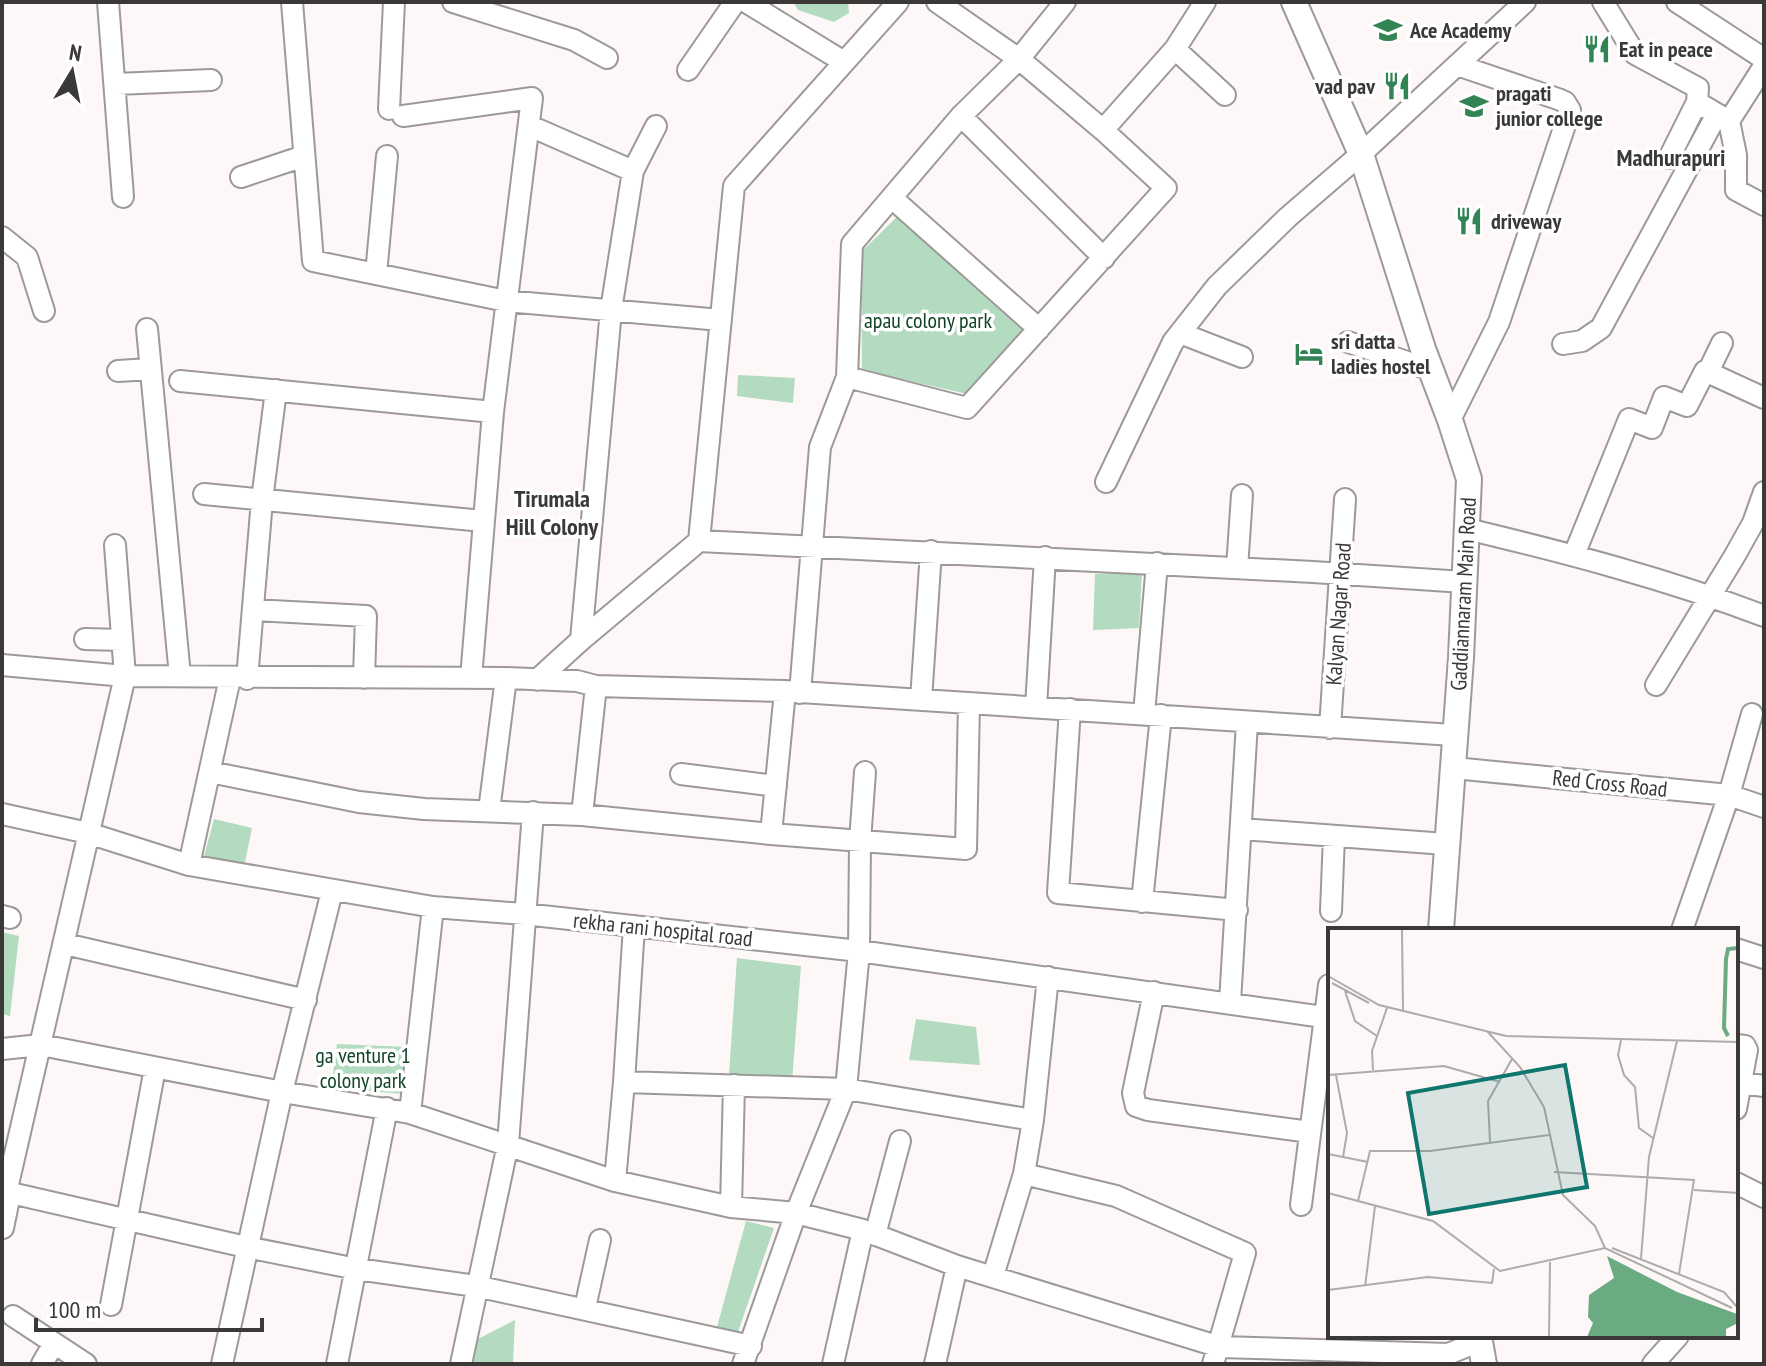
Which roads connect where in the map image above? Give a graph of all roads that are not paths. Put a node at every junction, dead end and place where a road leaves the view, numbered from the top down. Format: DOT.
graph roads {
  1 [pos="108,2"];
  2 [pos="292,2"];
  3 [pos="394,2"];
  4 [pos="453,2"];
  5 [pos="735,2"];
  6 [pos="746,2"];
  7 [pos="898,2"];
  8 [pos="937,2"];
  9 [pos="1065,2"];
  10 [pos="1205,2"];
  11 [pos="1294,2"];
  12 [pos="1525,2"];
  13 [pos="1603,2"];
  14 [pos="1677,2"];
  15 [pos="1175,49"];
  16 [pos="607,58"];
  17 [pos="1019,59"];
  18 [pos="1764,59"];
  19 [pos="844,62"];
  20 [pos="1457,65"];
  21 [pos="1764,66"];
  22 [pos="688,70"];
  23 [pos="211,80"];
  24 [pos="116,84"];
  25 [pos="1225,95"];
  26 [pos="1697,102"];
  27 [pos="961,116"];
  28 [pos="1723,118"];
  29 [pos="530,126"];
  30 [pos="656,126"];
  31 [pos="1103,130"];
  32 [pos="1361,154"];
  33 [pos="304,156"];
  34 [pos="387,156"];
  35 [pos="1669,158"];
  36 [pos="633,171"];
  37 [pos="241,177"];
  38 [pos="123,197"];
  39 [pos="892,198"];
  40 [pos="1764,205"];
  41 [pos="2,237"];
  42 [pos="1104,258"];
  43 [pos="376,274"];
  44 [pos="506,301"];
  45 [pos="611,310"];
  46 [pos="44,311"];
  47 [pos="721,320"];
  48 [pos="147,329"];
  49 [pos="1039,329"];
  50 [pos="1180,333"];
  51 [pos="1348,342"];
  52 [pos="1722,343"];
  53 [pos="1563,344"];
  54 [pos="1242,357"];
  55 [pos="150,369"];
  56 [pos="1431,370"];
  57 [pos="118,371"];
  58 [pos="1708,372"];
  59 [pos="847,377"];
  60 [pos="180,381"];
  61 [pos="276,390"];
  62 [pos="1764,398"];
  63 [pos="493,412"];
  64 [pos="1450,420"];
  65 [pos="1106,482"];
  66 [pos="1764,492"];
  67 [pos="204,494"];
  68 [pos="1242,495"];
  69 [pos="1345,499"];
  70 [pos="262,500"];
  71 [pos="483,521"];
  72 [pos="1467,529"];
  73 [pos="699,541"];
  74 [pos="115,545"];
  75 [pos="812,545"];
  76 [pos="931,551"];
  77 [pos="1574,555"];
  78 [pos="1045,557"];
  79 [pos="1157,563"];
  80 [pos="1237,568"];
  81 [pos="1341,574"];
  82 [pos="1464,582"];
  83 [pos="1709,595"];
  84 [pos="253,610"];
  85 [pos="1764,616"];
  86 [pos="85,639"];
  87 [pos="122,640"];
  88 [pos="581,640"];
  89 [pos="2,665"];
  90 [pos="125,676"];
  91 [pos="180,676"];
  92 [pos="238,678"];
  93 [pos="364,678"];
  94 [pos="471,678"];
  95 [pos="506,678"];
  96 [pos="537,680"];
  97 [pos="1656,685"];
  98 [pos="596,686"];
  99 [pos="792,692"];
  100 [pos="921,700"];
  101 [pos="969,703"];
  102 [pos="1036,707"];
  103 [pos="1070,709"];
  104 [pos="1752,714"];
  105 [pos="1152,715"];
  106 [pos="1247,723"];
  107 [pos="1330,728"];
  108 [pos="1453,735"];
  109 [pos="1454,768"];
  110 [pos="210,772"];
  111 [pos="865,772"];
  112 [pos="681,774"];
  113 [pos="776,786"];
  114 [pos="1729,795"];
  115 [pos="1764,807"];
  116 [pos="489,811"];
  117 [pos="533,812"];
  118 [pos="2,814"];
  119 [pos="582,815"];
  120 [pos="1241,829"];
  121 [pos="88,833"];
  122 [pos="771,834"];
  123 [pos="1334,836"];
  124 [pos="860,841"];
  125 [pos="1446,844"];
  126 [pos="189,865"];
  127 [pos="332,891"];
  128 [pos="1142,902"];
  129 [pos="433,907"];
  130 [pos="1237,910"];
  131 [pos="1331,911"];
  132 [pos="524,914"];
  133 [pos="634,926"];
  134 [pos="1441,928"];
  135 [pos="1683,928"];
  136 [pos="65,944"];
  137 [pos="1738,950"];
  138 [pos="859,951"];
  139 [pos="1764,958"];
  140 [pos="1048,977"];
  141 [pos="1154,992"];
  142 [pos="306,1000"];
  143 [pos="1230,1002"];
  144 [pos="1328,1018"];
  145 [pos="41,1045"];
  146 [pos="1738,1046"];
  147 [pos="2,1049"];
  148 [pos="155,1068"];
  149 [pos="624,1082"];
  150 [pos="1741,1083"];
  151 [pos="734,1085"];
  152 [pos="1764,1086"];
  153 [pos="846,1089"];
  154 [pos="282,1092"];
  155 [pos="1738,1099"];
  156 [pos="387,1108"];
  157 [pos="410,1113"];
  158 [pos="1033,1120"];
  159 [pos="1310,1132"];
  160 [pos="900,1141"];
  161 [pos="508,1144"];
  162 [pos="1024,1174"];
  163 [pos="615,1181"];
  164 [pos="1738,1184"];
  165 [pos="6,1193"];
  166 [pos="1764,1197"];
  167 [pos="1301,1205"];
  168 [pos="731,1207"];
  169 [pos="796,1213"];
  170 [pos="127,1219"];
  171 [pos="3,1228"];
  172 [pos="869,1232"];
  173 [pos="600,1240"];
  174 [pos="246,1247"];
  175 [pos="957,1266"];
  176 [pos="357,1269"];
  177 [pos="993,1276"];
  178 [pos="476,1286"];
  179 [pos="111,1305"];
  180 [pos="585,1308"];
  181 [pos="13,1316"];
  182 [pos="1676,1338"];
  183 [pos="54,1343"];
  184 [pos="1481,1347"];
  185 [pos="747,1355"];
  186 [pos="1216,1356"];
  187 [pos="42,1364"];
  188 [pos="86,1364"];
  189 [pos="222,1364"];
  190 [pos="337,1364"];
  191 [pos="461,1364"];
  192 [pos="833,1364"];
  193 [pos="935,1364"];
  194 [pos="1653,1364"];
  1 -- 24 [label="street"];
  2 -- 33 [label="street"];
  3 -- 29 [label="street"];
  4 -- 16 [label="street"];
  5 -- 22 [label="street"];
  6 -- 19 [label="street"];
  7 -- 19 [label="street"];
  8 -- 17 [label="street"];
  9 -- 17 [label="street"];
  10 -- 15 [label="street"];
  11 -- 32 [label="main road, Gaddiannaram Main Road"];
  12 -- 20 [label="street"];
  13 -- 26 [label="street"];
  14 -- 18 [label="street"];
  15 -- 25 [label="street"];
  15 -- 31 [label="street"];
  17 -- 27 [label="street"];
  17 -- 31 [label="street"];
  19 -- 47 [label="street"];
  20 -- 32 [label="street"];
  20 -- 64 [label="street"];
  21 -- 28 [label="street"];
  23 -- 24 [label="street"];
  24 -- 38 [label="street"];
  26 -- 28 [label="street"];
  26 -- 35 [label="street"];
  27 -- 39 [label="street"];
  27 -- 42 [label="street"];
  28 -- 40 [label="street"];
  28 -- 53 [label="street"];
  29 -- 36 [label="street"];
  29 -- 44 [label="street"];
  30 -- 36 [label="street"];
  31 -- 42 [label="street"];
  32 -- 50 [label="street"];
  32 -- 56 [label="main road, Gaddiannaram Main Road"];
  33 -- 37 [label="street"];
  33 -- 43 [label="street"];
  34 -- 43 [label="street"];
  36 -- 45 [label="street"];
  39 -- 49 [label="street"];
  39 -- 59 [label="street"];
  41 -- 46 [label="street"];
  42 -- 49 [label="street"];
  43 -- 44 [label="street"];
  44 -- 45 [label="street"];
  44 -- 63 [label="street"];
  45 -- 47 [label="street"];
  45 -- 88 [label="street"];
  47 -- 73 [label="street"];
  48 -- 55 [label="street"];
  49 -- 59 [label="street"];
  50 -- 54 [label="street"];
  50 -- 65 [label="street"];
  51 -- 56 [label="street"];
  52 -- 58 [label="street"];
  55 -- 57 [label="street"];
  55 -- 91 [label="street"];
  56 -- 64 [label="main road, Gaddiannaram Main Road"];
  58 -- 62 [label="street"];
  58 -- 77 [label="street"];
  59 -- 75 [label="street"];
  60 -- 61 [label="street"];
  61 -- 63 [label="street"];
  61 -- 70 [label="street"];
  63 -- 71 [label="street"];
  64 -- 72 [label="main road, Gaddiannaram Main Road"];
  66 -- 83 [label="street"];
  67 -- 70 [label="street"];
  68 -- 80 [label="street"];
  69 -- 81 [label="street, Kalyan Nagar Road"];
  70 -- 71 [label="street"];
  70 -- 84 [label="street"];
  71 -- 94 [label="street"];
  72 -- 77 [label="street"];
  72 -- 82 [label="main road, Gaddiannaram Main Road"];
  73 -- 75 [label="street"];
  73 -- 88 [label="street"];
  74 -- 87 [label="street"];
  75 -- 76 [label="street"];
  75 -- 99 [label="street"];
  76 -- 78 [label="street"];
  76 -- 100 [label="street"];
  77 -- 83 [label="street"];
  78 -- 79 [label="street"];
  78 -- 102 [label="street"];
  79 -- 80 [label="street"];
  79 -- 105 [label="street"];
  80 -- 81 [label="street"];
  81 -- 82 [label="street"];
  81 -- 107 [label="street, Kalyan Nagar Road"];
  82 -- 108 [label="main road, Gaddiannaram Main Road"];
  83 -- 85 [label="street"];
  83 -- 97 [label="street"];
  84 -- 92 [label="street"];
  84 -- 93 [label="street"];
  86 -- 87 [label="street"];
  87 -- 90 [label="street"];
  88 -- 96 [label="street"];
  89 -- 90 [label="street"];
  90 -- 91 [label="street"];
  90 -- 121 [label="street"];
  91 -- 92 [label="street"];
  92 -- 93 [label="street"];
  92 -- 110 [label="street"];
  93 -- 94 [label="street"];
  94 -- 95 [label="street"];
  95 -- 96 [label="street"];
  95 -- 116 [label="street"];
  96 -- 98 [label="street"];
  98 -- 99 [label="street"];
  98 -- 119 [label="street"];
  99 -- 100 [label="street"];
  99 -- 113 [label="street"];
  100 -- 101 [label="street"];
  101 -- 102 [label="street"];
  101 -- 124 [label="street"];
  102 -- 103 [label="street"];
  103 -- 105 [label="street"];
  103 -- 128 [label="street"];
  104 -- 114 [label="street"];
  105 -- 106 [label="street"];
  105 -- 128 [label="street"];
  106 -- 107 [label="street"];
  106 -- 120 [label="street"];
  107 -- 108 [label="street"];
  108 -- 109 [label="main road, Gaddiannaram Main Road"];
  109 -- 114 [label="street, Red Cross Road"];
  109 -- 125 [label="main road, Gaddiannaram Main Road"];
  110 -- 116 [label="street"];
  110 -- 126 [label="street"];
  111 -- 124 [label="street"];
  112 -- 113 [label="street"];
  113 -- 122 [label="street"];
  114 -- 115 [label="street, Red Cross Road"];
  114 -- 135 [label="street"];
  116 -- 117 [label="street"];
  117 -- 119 [label="street"];
  117 -- 132 [label="street"];
  118 -- 121 [label="street, rekha rani hospital road"];
  119 -- 122 [label="street"];
  120 -- 123 [label="street"];
  120 -- 130 [label="street"];
  121 -- 126 [label="street, rekha rani hospital road"];
  121 -- 136 [label="street"];
  122 -- 124 [label="street"];
  123 -- 125 [label="street"];
  123 -- 131 [label="street"];
  124 -- 138 [label="street"];
  125 -- 134 [label="main road, Gaddiannaram Main Road"];
  126 -- 127 [label="street, rekha rani hospital road"];
  127 -- 129 [label="street, rekha rani hospital road"];
  127 -- 142 [label="street"];
  128 -- 130 [label="street"];
  129 -- 132 [label="street, rekha rani hospital road"];
  129 -- 157 [label="street"];
  130 -- 143 [label="street"];
  132 -- 133 [label="street, rekha rani hospital road"];
  132 -- 161 [label="street"];
  133 -- 138 [label="street, rekha rani hospital road"];
  133 -- 149 [label="street"];
  136 -- 142 [label="street"];
  136 -- 145 [label="street"];
  137 -- 139 [label="street"];
  138 -- 140 [label="street, rekha rani hospital road"];
  138 -- 153 [label="street"];
  140 -- 141 [label="street, rekha rani hospital road"];
  140 -- 158 [label="street"];
  141 -- 143 [label="street, rekha rani hospital road"];
  141 -- 159 [label="street"];
  142 -- 154 [label="street"];
  143 -- 144 [label="street, rekha rani hospital road"];
  144 -- 159 [label="street"];
  145 -- 147 [label="street"];
  145 -- 148 [label="street"];
  145 -- 165 [label="street"];
  146 -- 150 [label="street"];
  148 -- 154 [label="street"];
  148 -- 170 [label="street"];
  149 -- 151 [label="street"];
  149 -- 163 [label="street"];
  150 -- 152 [label="street"];
  150 -- 155 [label="street"];
  151 -- 153 [label="street"];
  151 -- 168 [label="street"];
  153 -- 158 [label="street"];
  153 -- 169 [label="street"];
  154 -- 156 [label="street"];
  154 -- 174 [label="street"];
  156 -- 157 [label="street"];
  156 -- 176 [label="street"];
  157 -- 161 [label="street"];
  158 -- 162 [label="street"];
  159 -- 167 [label="street"];
  160 -- 172 [label="street"];
  161 -- 163 [label="street"];
  161 -- 178 [label="street"];
  162 -- 177 [label="street"];
  162 -- 186 [label="street"];
  163 -- 168 [label="street"];
  164 -- 166 [label="street"];
  165 -- 170 [label="street"];
  165 -- 171 [label="street"];
  168 -- 169 [label="street"];
  169 -- 172 [label="street"];
  169 -- 185 [label="street"];
  170 -- 174 [label="street"];
  170 -- 179 [label="street"];
  172 -- 175 [label="street"];
  172 -- 192 [label="street"];
  173 -- 180 [label="street"];
  174 -- 176 [label="street"];
  174 -- 189 [label="street"];
  175 -- 177 [label="street"];
  175 -- 193 [label="street"];
  176 -- 178 [label="street"];
  176 -- 190 [label="street"];
  177 -- 186 [label="street"];
  178 -- 180 [label="street"];
  178 -- 191 [label="street"];
  180 -- 185 [label="street"];
  181 -- 183 [label="street"];
  182 -- 194 [label="street"];
  183 -- 187 [label="street"];
  183 -- 188 [label="street"];
  184 -- 186 [label="street"];
}
